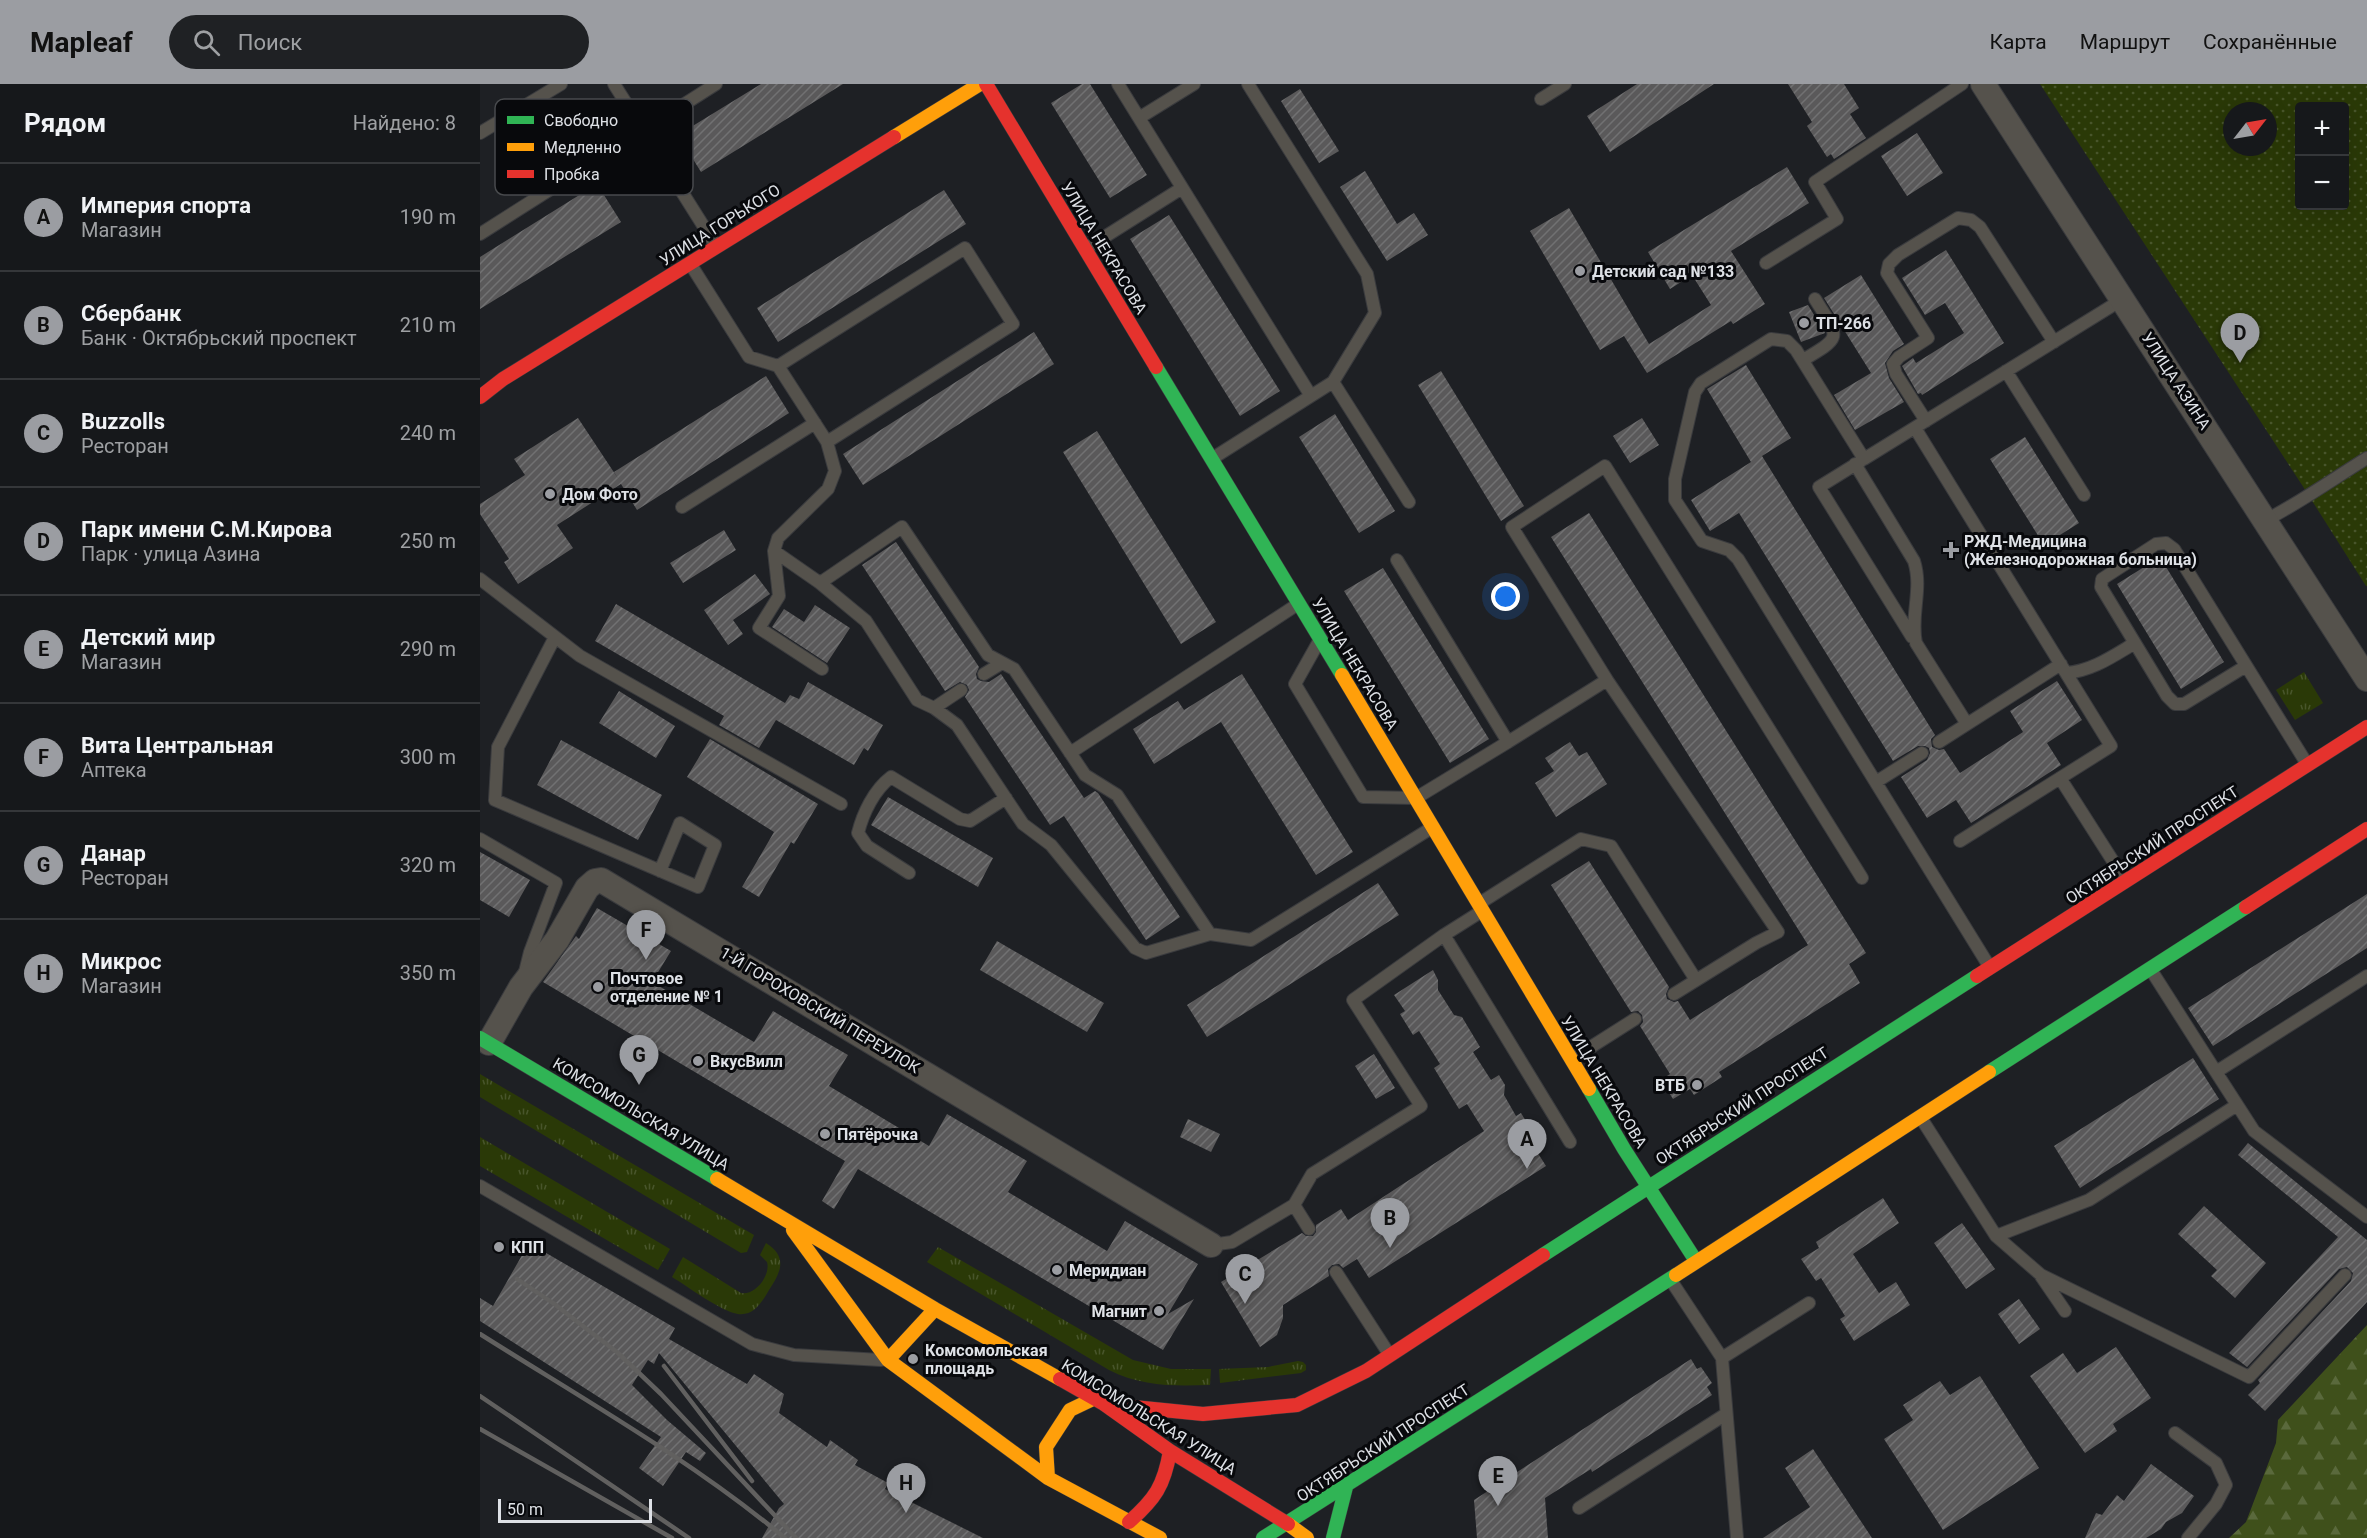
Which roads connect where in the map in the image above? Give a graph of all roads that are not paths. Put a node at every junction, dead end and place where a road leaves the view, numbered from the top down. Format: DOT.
graph roads {
  1 [pos="561,84"];
  2 [pos="614,84"];
  3 [pos="716,84"];
  4 [pos="980,84"];
  5 [pos="986,84"];
  6 [pos="1118,84"];
  7 [pos="1194,84"];
  8 [pos="1248,84"];
  9 [pos="1565,84"];
  10 [pos="1962,84"];
  11 [pos="1983,84"];
  12 [pos="536,99"];
  13 [pos="623,99"];
  14 [pos="692,99"];
  15 [pos="1542,99"];
  16 [pos="1139,118"];
  17 [pos="495,124"];
  18 [pos="480,133"];
  19 [pos="1182,188"];
  20 [pos="541,195"];
  21 [pos="683,195"];
  22 [pos="480,234"];
  23 [pos="716,247"];
  24 [pos="1086,249"];
  25 [pos="690,263"];
  26 [pos="1766,263"];
  27 [pos="1815,299"];
  28 [pos="2123,299"];
  29 [pos="2054,342"];
  30 [pos="1803,360"];
  31 [pos="778,366"];
  32 [pos="2006,371"];
  33 [pos="1333,382"];
  34 [pos="1311,396"];
  35 [pos="480,397"];
  36 [pos="1926,421"];
  37 [pos="815,423"];
  38 [pos="1915,428"];
  39 [pos="827,442"];
  40 [pos="1212,458"];
  41 [pos="2367,458"];
  42 [pos="1860,462"];
  43 [pos="2084,495"];
  44 [pos="1409,502"];
  45 [pos="682,507"];
  46 [pos="2266,520"];
  47 [pos="774,551"];
  48 [pos="1397,560"];
  49 [pos="480,579"];
  50 [pos="820,583"];
  51 [pos="1299,603"];
  52 [pos="555,637"];
  53 [pos="1320,639"];
  54 [pos="1916,643"];
  55 [pos="2135,643"];
  56 [pos="1002,663"];
  57 [pos="2246,666"];
  58 [pos="822,669"];
  59 [pos="2063,669"];
  60 [pos="984,675"];
  61 [pos="2367,679"];
  62 [pos="1607,680"];
  63 [pos="961,690"];
  64 [pos="934,708"];
  65 [pos="1967,724"];
  66 [pos="2367,727"];
  67 [pos="1508,742"];
  68 [pos="1940,742"];
  69 [pos="1070,753"];
  70 [pos="1922,753"];
  71 [pos="2308,765"];
  72 [pos="2060,778"];
  73 [pos="1876,782"];
  74 [pos="1006,798"];
  75 [pos="1416,798"];
  76 [pos="841,804"];
  77 [pos="1433,827"];
  78 [pos="2362,837"];
  79 [pos="480,839"];
  80 [pos="1960,841"];
  81 [pos="660,871"];
  82 [pos="909,873"];
  83 [pos="1862,878"];
  84 [pos="2126,881"];
  85 [pos="1481,907"];
  86 [pos="1209,934"];
  87 [pos="1444,935"];
  88 [pos="1990,968"];
  89 [pos="2150,969"];
  90 [pos="2367,976"];
  91 [pos="1696,981"];
  92 [pos="521,987"];
  93 [pos="1674,994"];
  94 [pos="1635,1019"];
  95 [pos="485,1041"];
  96 [pos="1571,1059"];
  97 [pos="2216,1072"];
  98 [pos="2237,1105"];
  99 [pos="1920,1117"];
  100 [pos="1570,1142"];
  101 [pos="480,1186"];
  102 [pos="1647,1187"];
  103 [pos="1294,1205"];
  104 [pos="2367,1217"];
  105 [pos="785,1219"];
  106 [pos="1309,1229"];
  107 [pos="1996,1236"];
  108 [pos="1211,1245"];
  109 [pos="1696,1261"];
  110 [pos="1336,1272"];
  111 [pos="2041,1275"];
  112 [pos="2344,1275"];
  113 [pos="1670,1278"];
  114 [pos="1809,1303"];
  115 [pos="935,1309"];
  116 [pos="2065,1311"];
  117 [pos="1390,1355"];
  118 [pos="1722,1358"];
  119 [pos="888,1360"];
  120 [pos="1098,1402"];
  121 [pos="1726,1414"];
  122 [pos="2175,1433"];
  123 [pos="1170,1451"];
  124 [pos="1048,1478"];
  125 [pos="1346,1487"];
  126 [pos="1580,1508"];
  127 [pos="1129,1522"];
  128 [pos="1288,1524"];
  129 [pos="1152,1536"];
  130 [pos="1263,1538"];
  131 [pos="1307,1538"];
  132 [pos="1333,1538"];
  133 [pos="1737,1538"];
  134 [pos="2188,1538"];
  1 -- 12 [label="lane"];
  2 -- 13 [label="lane"];
  3 -- 14 [label="lane"];
  4 -- 23 [label="main road, УЛИЦА ГОРЬКОГО"];
  5 -- 24 [label="main road, УЛИЦА НЕКРАСОВА"];
  6 -- 16 [label="lane"];
  7 -- 16 [label="lane"];
  8 -- 33 [label="lane"];
  9 -- 15 [label="lane"];
  10 -- 26 [label="lane"];
  11 -- 28 [label="street, УЛИЦА АЗИНА"];
  16 -- 19 [label="lane"];
  17 -- 18 [label="lane"];
  19 -- 24 [label="lane"];
  19 -- 34 [label="lane"];
  20 -- 22 [label="lane"];
  21 -- 23 [label="lane"];
  23 -- 25 [label="main road, УЛИЦА ГОРЬКОГО"];
  24 -- 40 [label="main road, УЛИЦА НЕКРАСОВА"];
  25 -- 31 [label="lane"];
  25 -- 35 [label="main road, УЛИЦА ГОРЬКОГО"];
  27 -- 30 [label="lane"];
  28 -- 29 [label="lane"];
  28 -- 46 [label="street, УЛИЦА АЗИНА"];
  29 -- 32 [label="lane"];
  29 -- 36 [label="lane"];
  30 -- 42 [label="lane"];
  30 -- 73 [label="lane"];
  31 -- 37 [label="lane"];
  31 -- 39 [label="lane"];
  32 -- 36 [label="lane"];
  32 -- 43 [label="lane"];
  33 -- 34 [label="lane"];
  33 -- 44 [label="lane"];
  34 -- 40 [label="lane"];
  36 -- 38 [label="lane"];
  37 -- 39 [label="lane"];
  37 -- 45 [label="lane"];
  38 -- 42 [label="lane"];
  38 -- 59 [label="lane"];
  39 -- 47 [label="lane"];
  40 -- 51 [label="main road, УЛИЦА НЕКРАСОВА"];
  41 -- 46 [label="lane"];
  42 -- 54 [label="lane"];
  42 -- 54 [label="lane"];
  46 -- 61 [label="street, УЛИЦА АЗИНА"];
  47 -- 50 [label="lane"];
  47 -- 58 [label="lane"];
  48 -- 67 [label="lane"];
  49 -- 52 [label="lane"];
  50 -- 56 [label="lane"];
  50 -- 64 [label="lane"];
  51 -- 53 [label="main road, УЛИЦА НЕКРАСОВА"];
  51 -- 69 [label="lane"];
  52 -- 76 [label="lane"];
  52 -- 81 [label="lane"];
  53 -- 75 [label="main road, УЛИЦА НЕКРАСОВА"];
  53 -- 75 [label="lane"];
  54 -- 65 [label="lane"];
  55 -- 57 [label="lane"];
  55 -- 57 [label="lane"];
  55 -- 59 [label="lane"];
  56 -- 60 [label="lane"];
  56 -- 69 [label="lane"];
  57 -- 71 [label="lane"];
  59 -- 65 [label="lane"];
  59 -- 72 [label="lane"];
  62 -- 67 [label="lane"];
  62 -- 83 [label="lane"];
  62 -- 91 [label="lane"];
  63 -- 64 [label="lane"];
  64 -- 74 [label="lane"];
  65 -- 68 [label="lane"];
  66 -- 71 [label="main road, ОКТЯБРЬСКИЙ ПРОСПЕКТ"];
  67 -- 75 [label="lane"];
  69 -- 86 [label="lane"];
  70 -- 73 [label="lane"];
  71 -- 84 [label="main road, ОКТЯБРЬСКИЙ ПРОСПЕКТ"];
  72 -- 80 [label="lane"];
  72 -- 84 [label="lane"];
  73 -- 88 [label="lane"];
  74 -- 82 [label="lane"];
  74 -- 86 [label="lane"];
  75 -- 77 [label="main road, УЛИЦА НЕКРАСОВА"];
  77 -- 85 [label="main road, УЛИЦА НЕКРАСОВА"];
  77 -- 86 [label="lane"];
  78 -- 89 [label="main road, ОКТЯБРЬСКИЙ ПРОСПЕКТ"];
  79 -- 92 [label="lane"];
  81 -- 81 [label="lane"];
  84 -- 88 [label="main road, ОКТЯБРЬСКИЙ ПРОСПЕКТ"];
  85 -- 87 [label="lane"];
  85 -- 91 [label="lane"];
  85 -- 96 [label="main road, УЛИЦА НЕКРАСОВА"];
  87 -- 100 [label="lane"];
  87 -- 103 [label="lane"];
  88 -- 102 [label="main road, ОКТЯБРЬСКИЙ ПРОСПЕКТ"];
  89 -- 97 [label="lane"];
  89 -- 99 [label="main road, ОКТЯБРЬСКИЙ ПРОСПЕКТ"];
  90 -- 97 [label="lane"];
  91 -- 93 [label="lane"];
  92 -- 95 [label="street, 1-Й ГОРОХОВСКИЙ ПЕРЕУЛОК"];
  92 -- 108 [label="street, 1-Й ГОРОХОВСКИЙ ПЕРЕУЛОК"];
  94 -- 96 [label="lane"];
  95 -- 105 [label="main road, КОМСОМОЛЬСКАЯ УЛИЦА"];
  96 -- 102 [label="main road, УЛИЦА НЕКРАСОВА"];
  97 -- 98 [label="lane"];
  98 -- 104 [label="lane"];
  98 -- 107 [label="lane"];
  99 -- 107 [label="lane"];
  99 -- 109 [label="main road, ОКТЯБРЬСКИЙ ПРОСПЕКТ"];
  101 -- 119 [label="lane"];
  102 -- 109 [label="main road, УЛИЦА НЕКРАСОВА"];
  102 -- 117 [label="main road, ОКТЯБРЬСКИЙ ПРОСПЕКТ"];
  103 -- 106 [label="lane"];
  103 -- 108 [label="lane"];
  105 -- 115 [label="main road, КОМСОМОЛЬСКАЯ УЛИЦА"];
  105 -- 119 [label="main road, КОМСОМОЛЬСКАЯ УЛИЦА"];
  107 -- 111 [label="lane"];
  109 -- 113 [label="main road, ОКТЯБРЬСКИЙ ПРОСПЕКТ"];
  110 -- 117 [label="lane"];
  111 -- 112 [label="lane"];
  111 -- 116 [label="lane"];
  113 -- 118 [label="lane"];
  113 -- 125 [label="main road, ОКТЯБРЬСКИЙ ПРОСПЕКТ"];
  114 -- 118 [label="lane"];
  115 -- 119 [label="main road"];
  115 -- 120 [label="main road, КОМСОМОЛЬСКАЯ УЛИЦА"];
  117 -- 120 [label="main road, ОКТЯБРЬСКИЙ ПРОСПЕКТ"];
  118 -- 121 [label="lane"];
  119 -- 124 [label="main road, КОМСОМОЛЬСКАЯ УЛИЦА"];
  120 -- 123 [label="main road, КОМСОМОЛЬСКАЯ УЛИЦА"];
  120 -- 124 [label="main road"];
  121 -- 126 [label="lane"];
  121 -- 133 [label="lane"];
  122 -- 134 [label="lane"];
  123 -- 127 [label="main road"];
  123 -- 128 [label="main road, КОМСОМОЛЬСКАЯ УЛИЦА"];
  124 -- 127 [label="main road, КОМСОМОЛЬСКАЯ УЛИЦА"];
  125 -- 128 [label="main road, ОКТЯБРЬСКИЙ ПРОСПЕКТ"];
  125 -- 132 [label="main road"];
  127 -- 129 [label="main road, КОМСОМОЛЬСКАЯ УЛИЦА"];
  128 -- 130 [label="main road, ОКТЯБРЬСКИЙ ПРОСПЕКТ"];
  128 -- 131 [label="main road, КОМСОМОЛЬСКАЯ УЛИЦА"];
}
